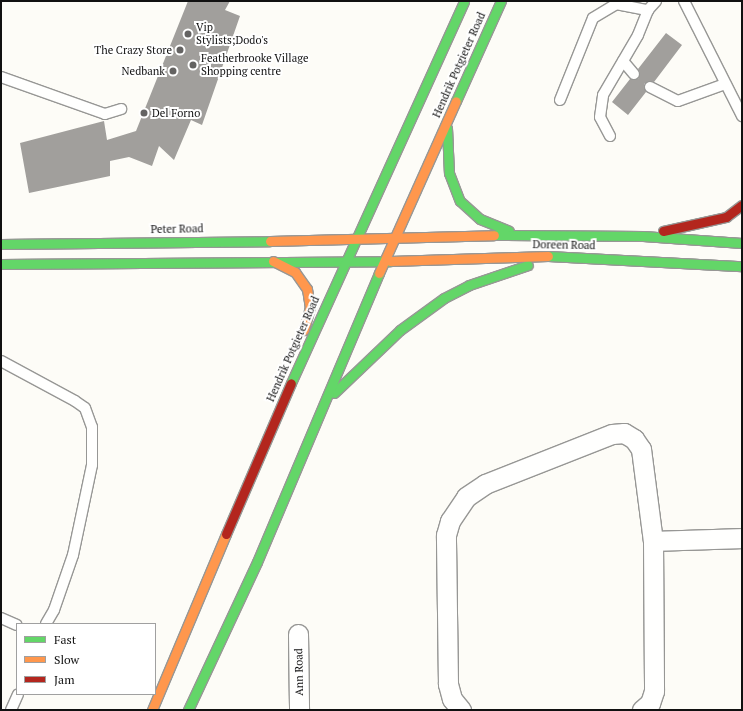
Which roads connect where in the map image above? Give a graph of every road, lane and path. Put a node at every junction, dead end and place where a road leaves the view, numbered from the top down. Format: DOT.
graph roads {
  1 [pos="464,1"];
  2 [pos="501,1"];
  3 [pos="656,1"];
  4 [pos="684,1"];
  5 [pos="648,10"];
  6 [pos="623,61"];
  7 [pos="634,74"];
  8 [pos="1,77"];
  9 [pos="725,84"];
  10 [pos="650,87"];
  11 [pos="560,100"];
  12 [pos="120,110"];
  13 [pos="742,116"];
  14 [pos="447,121"];
  15 [pos="610,136"];
  16 [pos="742,205"];
  17 [pos="517,234"];
  18 [pos="643,236"];
  19 [pos="354,239"];
  20 [pos="395,239"];
  21 [pos="742,243"];
  22 [pos="1,244"];
  23 [pos="562,256"];
  24 [pos="385,260"];
  25 [pos="271,261"];
  26 [pos="346,261"];
  27 [pos="1,264"];
  28 [pos="742,266"];
  29 [pos="1,361"];
  30 [pos="326,400"];
  31 [pos="275,418"];
  32 [pos="742,538"];
  33 [pos="652,541"];
  34 [pos="1,618"];
  35 [pos="47,623"];
  36 [pos="16,625"];
  37 [pos="298,634"];
  38 [pos="18,695"];
  39 [pos="11,710"];
  40 [pos="152,710"];
  41 [pos="188,710"];
  42 [pos="299,710"];
  43 [pos="461,710"];
  44 [pos="642,710"];
  1 -- 19 [label="main road, Hendrik Potgieter Road"];
  2 -- 14 [label="main road, Hendrik Potgieter Road"];
  3 -- 5 [label="lane"];
  4 -- 9 [label="lane"];
  5 -- 6 [label="lane"];
  5 -- 11 [label="lane"];
  6 -- 7 [label="lane"];
  6 -- 15 [label="lane"];
  8 -- 12 [label="lane"];
  9 -- 10 [label="lane"];
  9 -- 13 [label="lane"];
  14 -- 17 [label="main road"];
  14 -- 20 [label="main road, Hendrik Potgieter Road"];
  16 -- 18 [label="main road"];
  17 -- 18 [label="main road, Doreen Road"];
  17 -- 20 [label="main road, Doreen Road"];
  18 -- 21 [label="main road, Doreen Road"];
  19 -- 20 [label="main road, Doreen Road"];
  19 -- 22 [label="main road, Peter Road"];
  19 -- 26 [label="main road, Hendrik Potgieter Road"];
  20 -- 24 [label="main road, Hendrik Potgieter Road"];
  23 -- 24 [label="main road, Doreen Road"];
  23 -- 28 [label="main road, Doreen Road"];
  23 -- 30 [label="main road"];
  24 -- 26 [label="main road, Doreen Road"];
  24 -- 30 [label="main road, Hendrik Potgieter Road"];
  25 -- 26 [label="main road"];
  25 -- 27 [label="main road"];
  25 -- 31 [label="main road"];
  26 -- 31 [label="main road, Hendrik Potgieter Road"];
  29 -- 35 [label="lane"];
  30 -- 41 [label="main road, Hendrik Potgieter Road"];
  31 -- 40 [label="main road, Hendrik Potgieter Road"];
  32 -- 33 [label="street"];
  33 -- 43 [label="street"];
  33 -- 44 [label="street"];
  34 -- 36 [label="lane"];
  37 -- 42 [label="street, Ann Road"];
  38 -- 39 [label="lane"];
}
